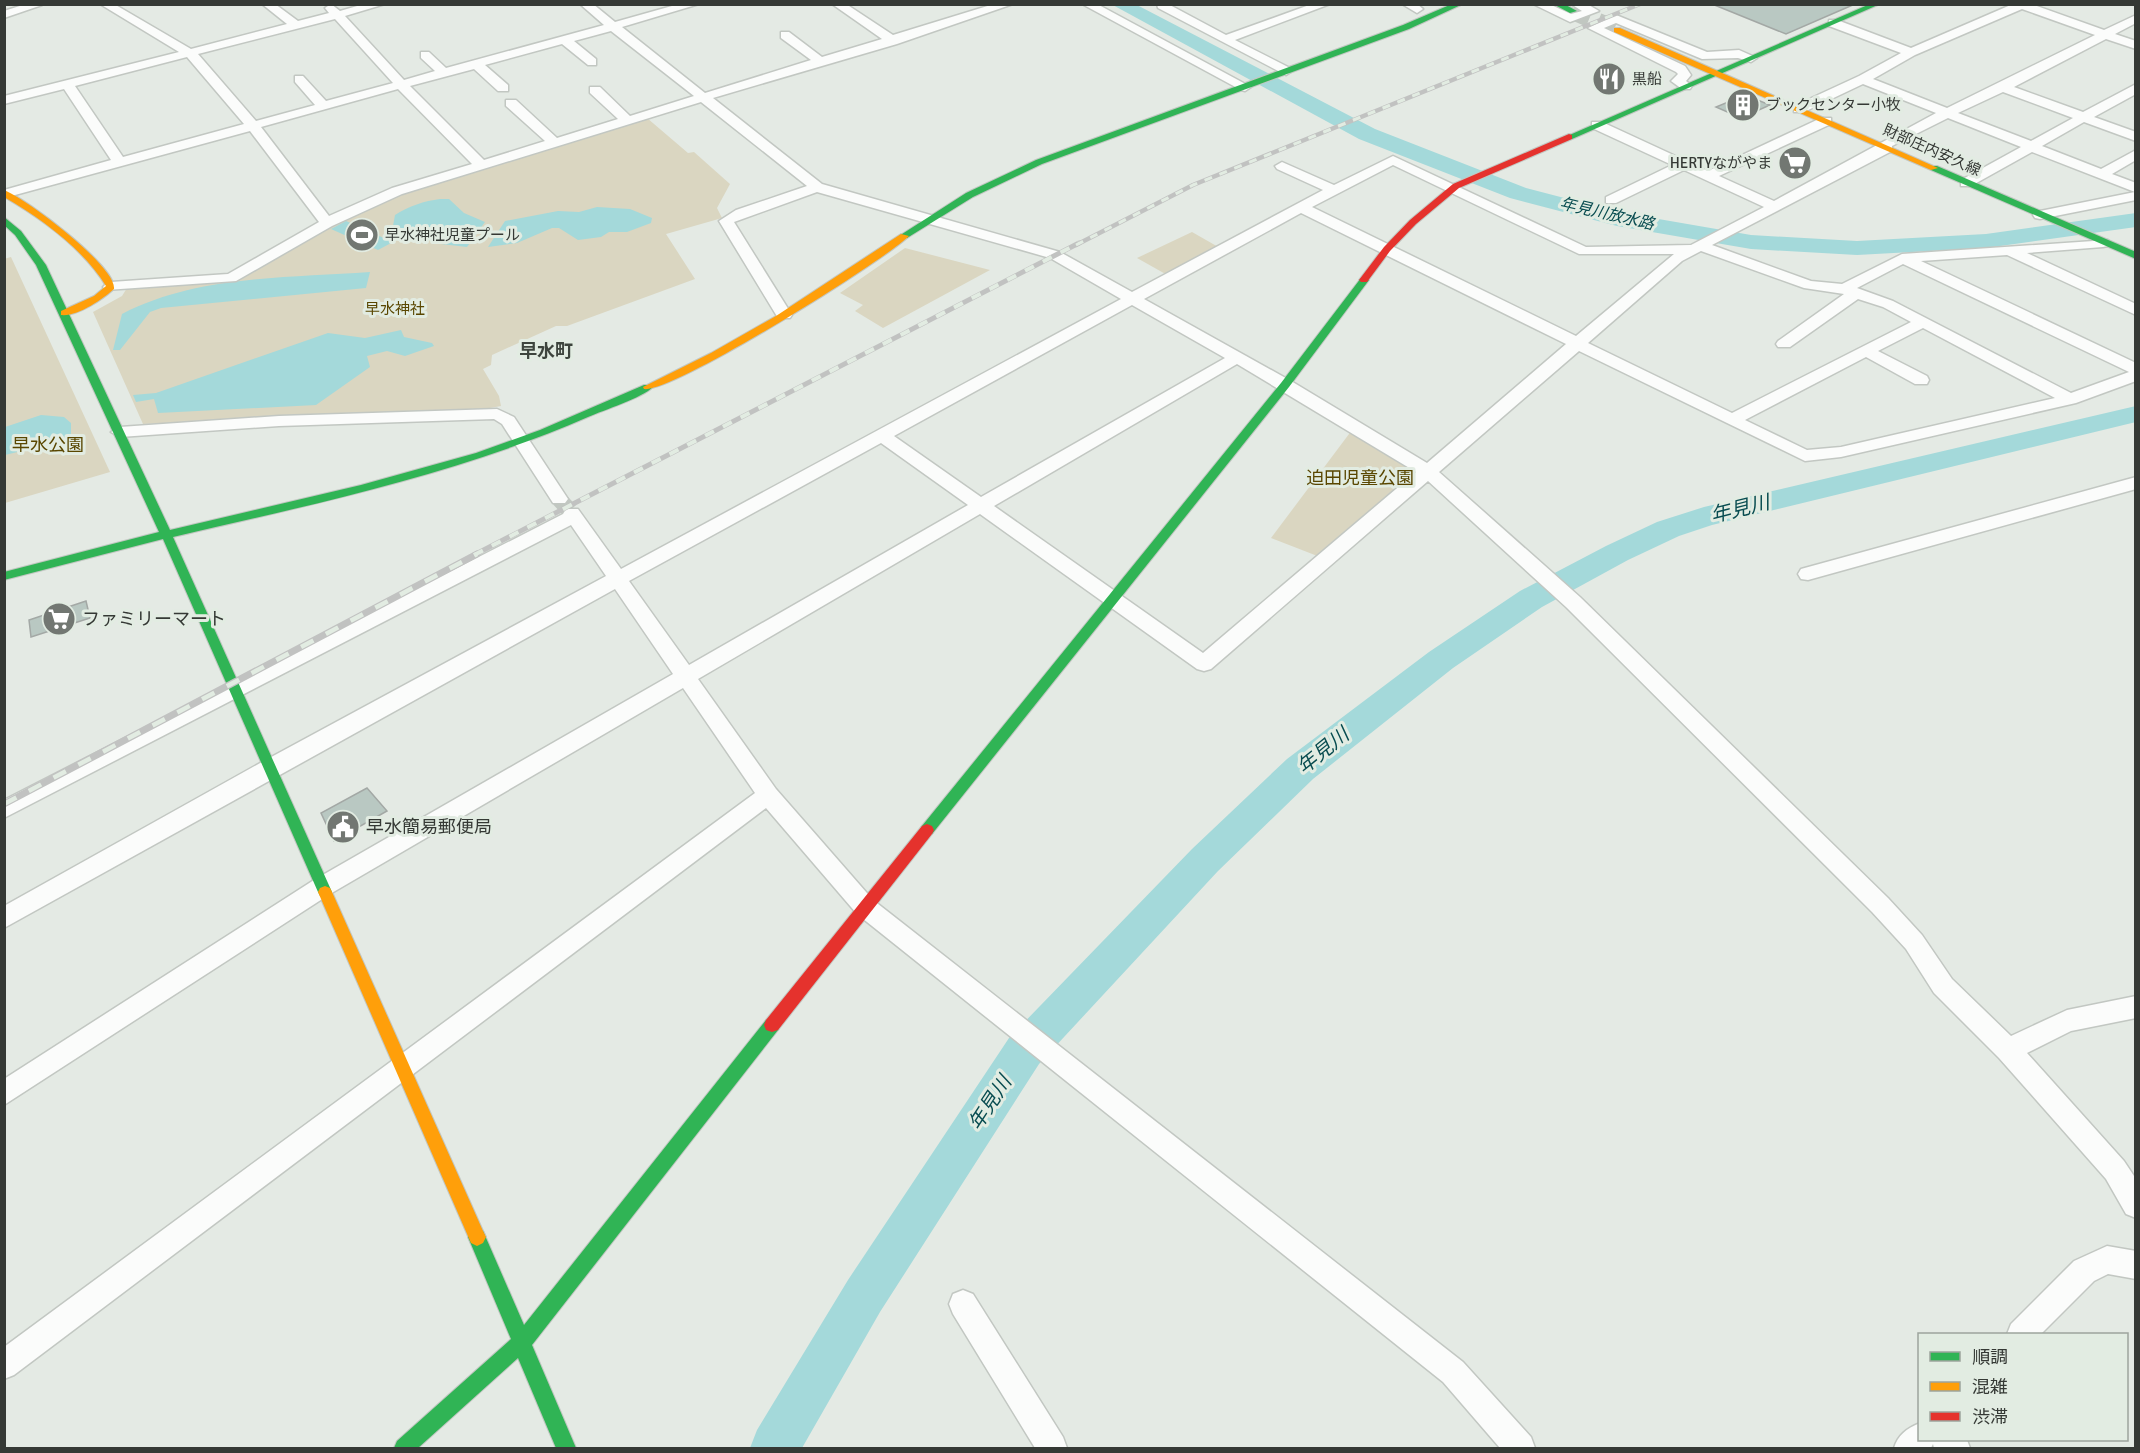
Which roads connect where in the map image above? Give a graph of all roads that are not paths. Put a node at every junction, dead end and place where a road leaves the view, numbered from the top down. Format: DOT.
graph roads {
  1 [pos="31,4"];
  2 [pos="105,4"];
  3 [pos="267,4"];
  4 [pos="327,4"];
  5 [pos="380,4"];
  6 [pos="585,4"];
  7 [pos="694,4"];
  8 [pos="837,4"];
  9 [pos="1008,4"];
  10 [pos="1087,4"];
  11 [pos="1325,4"];
  12 [pos="1460,4"];
  13 [pos="1538,4"];
  14 [pos="1556,4"];
  15 [pos="1877,4"];
  16 [pos="38,5"];
  17 [pos="2021,5"];
  18 [pos="1162,6"];
  19 [pos="1575,8"];
  20 [pos="4,15"];
  21 [pos="338,15"];
  22 [pos="2136,18"];
  23 [pos="1833,23"];
  24 [pos="297,26"];
  25 [pos="613,27"];
  26 [pos="1617,30"];
  27 [pos="2105,34"];
  28 [pos="785,35"];
  29 [pos="1225,39"];
  30 [pos="566,40"];
  31 [pos="893,41"];
  32 [pos="2136,45"];
  33 [pos="1911,52"];
  34 [pos="190,53"];
  35 [pos="425,55"];
  36 [pos="1751,58"];
  37 [pos="592,62"];
  38 [pos="822,63"];
  39 [pos="477,65"];
  40 [pos="1283,73"];
  41 [pos="1717,73"];
  42 [pos="445,74"];
  43 [pos="299,79"];
  44 [pos="1863,79"];
  45 [pos="68,85"];
  46 [pos="402,86"];
  47 [pos="1686,86"];
  48 [pos="1245,87"];
  49 [pos="2002,87"];
  50 [pos="503,88"];
  51 [pos="2136,88"];
  52 [pos="595,90"];
  53 [pos="706,99"];
  54 [pos="4,100"];
  55 [pos="511,103"];
  56 [pos="324,107"];
  57 [pos="1799,109"];
  58 [pos="1947,113"];
  59 [pos="2081,117"];
  60 [pos="1826,121"];
  61 [pos="629,122"];
  62 [pos="1597,125"];
  63 [pos="253,126"];
  64 [pos="2136,137"];
  65 [pos="556,144"];
  66 [pos="2031,145"];
  67 [pos="1884,147"];
  68 [pos="2136,154"];
  69 [pos="119,162"];
  70 [pos="482,165"];
  71 [pos="1683,165"];
  72 [pos="1282,166"];
  73 [pos="2102,174"];
  74 [pos="1708,176"];
  75 [pos="1966,183"];
  76 [pos="817,187"];
  77 [pos="1454,188"];
  78 [pos="2136,188"];
  79 [pos="1334,190"];
  80 [pos="5,193"];
  81 [pos="2136,196"];
  82 [pos="1611,200"];
  83 [pos="1301,207"];
  84 [pos="1773,207"];
  85 [pos="2042,216"];
  86 [pos="928,218"];
  87 [pos="4,220"];
  88 [pos="327,223"];
  89 [pos="2098,241"];
  90 [pos="1695,248"];
  91 [pos="1387,249"];
  92 [pos="2010,251"];
  93 [pos="2136,256"];
  94 [pos="1902,258"];
  95 [pos="111,287"];
  96 [pos="1850,291"];
  97 [pos="1132,300"];
  98 [pos="2136,310"];
  99 [pos="65,313"];
  100 [pos="784,315"];
  101 [pos="1923,322"];
  102 [pos="1784,344"];
  103 [pos="1578,345"];
  104 [pos="1866,351"];
  105 [pos="1236,358"];
  106 [pos="2136,369"];
  107 [pos="2136,375"];
  108 [pos="1921,380"];
  109 [pos="1285,385"];
  110 [pos="2070,399"];
  111 [pos="1731,420"];
  112 [pos="120,432"];
  113 [pos="883,436"];
  114 [pos="521,440"];
  115 [pos="1427,471"];
  116 [pos="2136,483"];
  117 [pos="980,506"];
  118 [pos="568,509"];
  119 [pos="166,534"];
  120 [pos="1808,574"];
  121 [pos="4,576"];
  122 [pos="618,579"];
  123 [pos="1111,600"];
  124 [pos="685,676"];
  125 [pos="235,689"];
  126 [pos="270,768"];
  127 [pos="768,795"];
  128 [pos="4,810"];
  129 [pos="322,887"];
  130 [pos="865,907"];
  131 [pos="4,918"];
  132 [pos="2136,1007"];
  133 [pos="2008,1050"];
  134 [pos="404,1068"];
  135 [pos="4,1093"];
  136 [pos="2136,1205"];
  137 [pos="2136,1265"];
  138 [pos="963,1304"];
  139 [pos="2023,1333"];
  140 [pos="523,1341"];
  141 [pos="4,1365"];
  142 [pos="404,1449"];
  143 [pos="566,1449"];
  144 [pos="1052,1449"];
  145 [pos="1520,1449"];
  1 -- 16 [label="street"];
  2 -- 34 [label="street"];
  3 -- 24 [label="street"];
  4 -- 21 [label="street"];
  5 -- 21 [label="street"];
  6 -- 25 [label="street"];
  7 -- 25 [label="street"];
  8 -- 31 [label="street"];
  9 -- 31 [label="street"];
  10 -- 48 [label="street"];
  11 -- 29 [label="street"];
  12 -- 40 [label="street"];
  13 -- 19 [label="street"];
  14 -- 19 [label="street"];
  15 -- 23 [label="street"];
  16 -- 20 [label="street"];
  17 -- 27 [label="street"];
  17 -- 33 [label="street"];
  18 -- 29 [label="street"];
  21 -- 24 [label="street"];
  21 -- 46 [label="street"];
  22 -- 27 [label="street"];
  23 -- 33 [label="street"];
  23 -- 36 [label="street"];
  24 -- 34 [label="street"];
  25 -- 30 [label="street"];
  25 -- 53 [label="street"];
  26 -- 41 [label="street, 財部庄内安久線"];
  27 -- 32 [label="street"];
  27 -- 49 [label="street"];
  28 -- 38 [label="street"];
  29 -- 40 [label="street"];
  30 -- 37 [label="street"];
  30 -- 39 [label="street"];
  31 -- 38 [label="street"];
  33 -- 44 [label="street"];
  34 -- 45 [label="street"];
  34 -- 63 [label="street"];
  35 -- 42 [label="street"];
  36 -- 41 [label="street"];
  36 -- 47 [label="street"];
  38 -- 53 [label="street"];
  39 -- 42 [label="street"];
  39 -- 50 [label="street"];
  40 -- 48 [label="street"];
  41 -- 47 [label="street"];
  41 -- 57 [label="street, 財部庄内安久線"];
  42 -- 46 [label="street"];
  43 -- 56 [label="street"];
  44 -- 57 [label="street"];
  44 -- 58 [label="street"];
  45 -- 54 [label="street"];
  45 -- 69 [label="street"];
  46 -- 56 [label="street"];
  46 -- 70 [label="street"];
  47 -- 62 [label="street"];
  48 -- 86 [label="street"];
  49 -- 58 [label="street"];
  49 -- 59 [label="street"];
  51 -- 59 [label="street"];
  52 -- 61 [label="street"];
  53 -- 61 [label="street"];
  53 -- 76 [label="street"];
  55 -- 65 [label="street"];
  56 -- 63 [label="street"];
  57 -- 60 [label="street, 財部庄内安久線"];
  58 -- 66 [label="street"];
  58 -- 67 [label="street"];
  59 -- 64 [label="street"];
  59 -- 66 [label="street"];
  60 -- 67 [label="street, 財部庄内安久線"];
  60 -- 74 [label="street"];
  61 -- 65 [label="street"];
  62 -- 71 [label="street"];
  62 -- 77 [label="street"];
  63 -- 69 [label="street"];
  63 -- 88 [label="street"];
  65 -- 70 [label="street"];
  66 -- 73 [label="street"];
  66 -- 75 [label="street"];
  67 -- 75 [label="street, 財部庄内安久線"];
  67 -- 84 [label="street"];
  68 -- 73 [label="street"];
  69 -- 80 [label="street"];
  70 -- 88 [label="street"];
  71 -- 74 [label="street"];
  71 -- 82 [label="street"];
  72 -- 79 [label="street"];
  73 -- 78 [label="street"];
  74 -- 84 [label="street"];
  75 -- 85 [label="street, 財部庄内安久線"];
  76 -- 86 [label="street"];
  76 -- 100 [label="street"];
  77 -- 79 [label="street"];
  77 -- 90 [label="street"];
  77 -- 91 [label="street"];
  79 -- 83 [label="street"];
  80 -- 95 [label="street"];
  81 -- 85 [label="street"];
  83 -- 91 [label="street"];
  83 -- 97 [label="street"];
  84 -- 90 [label="street"];
  85 -- 89 [label="street, 財部庄内安久線"];
  86 -- 97 [label="street"];
  86 -- 100 [label="street"];
  87 -- 99 [label="street"];
  88 -- 95 [label="street"];
  89 -- 92 [label="street"];
  89 -- 93 [label="street, 財部庄内安久線"];
  90 -- 96 [label="street"];
  90 -- 103 [label="street"];
  91 -- 103 [label="street"];
  91 -- 109 [label="street"];
  92 -- 94 [label="street"];
  92 -- 98 [label="street"];
  94 -- 96 [label="street"];
  94 -- 106 [label="street"];
  95 -- 99 [label="street"];
  96 -- 101 [label="street"];
  96 -- 102 [label="street"];
  97 -- 105 [label="street"];
  97 -- 113 [label="street"];
  99 -- 112 [label="street"];
  100 -- 114 [label="street"];
  101 -- 104 [label="street"];
  101 -- 110 [label="street"];
  103 -- 111 [label="street"];
  103 -- 115 [label="street"];
  104 -- 108 [label="street"];
  104 -- 111 [label="street"];
  105 -- 109 [label="street"];
  105 -- 117 [label="street"];
  107 -- 110 [label="street"];
  109 -- 115 [label="street"];
  109 -- 123 [label="street"];
  110 -- 111 [label="street"];
  112 -- 114 [label="street"];
  112 -- 119 [label="street"];
  113 -- 117 [label="street"];
  113 -- 122 [label="street"];
  114 -- 118 [label="street"];
  114 -- 119 [label="street"];
  115 -- 123 [label="street"];
  115 -- 133 [label="street"];
  116 -- 120 [label="street"];
  117 -- 123 [label="street"];
  117 -- 124 [label="street"];
  118 -- 122 [label="street"];
  118 -- 125 [label="street"];
  119 -- 121 [label="street"];
  119 -- 125 [label="street"];
  122 -- 124 [label="street"];
  122 -- 126 [label="street"];
  123 -- 130 [label="street"];
  124 -- 127 [label="street"];
  124 -- 129 [label="street"];
  125 -- 126 [label="street"];
  125 -- 128 [label="street"];
  126 -- 129 [label="street"];
  126 -- 131 [label="street"];
  127 -- 130 [label="street"];
  127 -- 134 [label="street"];
  129 -- 134 [label="street"];
  129 -- 135 [label="street"];
  130 -- 140 [label="street"];
  130 -- 145 [label="street"];
  132 -- 133 [label="street"];
  133 -- 136 [label="street"];
  134 -- 140 [label="street"];
  134 -- 141 [label="street"];
  137 -- 139 [label="street"];
  138 -- 144 [label="street"];
  140 -- 142 [label="street"];
  140 -- 143 [label="street"];
}
